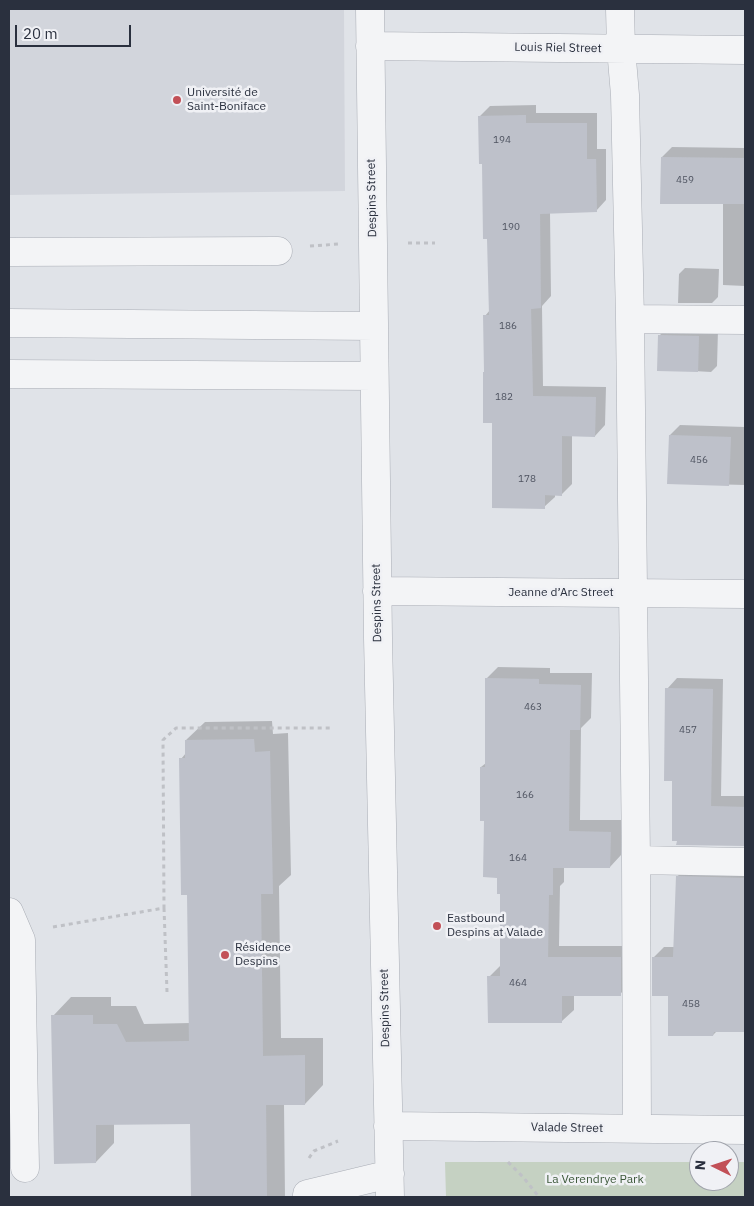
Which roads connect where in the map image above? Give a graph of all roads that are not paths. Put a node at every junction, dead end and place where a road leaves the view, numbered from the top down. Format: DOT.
graph roads {
  1 [pos="370,9"];
  2 [pos="620,9"];
  3 [pos="370,46"];
  4 [pos="621,48"];
  5 [pos="745,50"];
  6 [pos="278,251"];
  7 [pos="9,252"];
  8 [pos="630,319"];
  9 [pos="745,320"];
  10 [pos="9,323"];
  11 [pos="374,326"];
  12 [pos="9,374"];
  13 [pos="374,376"];
  14 [pos="377,591"];
  15 [pos="633,593"];
  16 [pos="745,594"];
  17 [pos="636,860"];
  18 [pos="745,862"];
  19 [pos="13,922"];
  20 [pos="388,1126"];
  21 [pos="636,1129"];
  22 [pos="745,1130"];
  23 [pos="25,1168"];
  24 [pos="390,1186"];
  25 [pos="307,1197"];
  1 -- 3 [label="street, Despins Street"];
  2 -- 4 [label="street"];
  3 -- 4 [label="street, Louis Riel Street"];
  3 -- 11 [label="street, Despins Street"];
  4 -- 5 [label="street, Louis Riel Street"];
  4 -- 8 [label="street"];
  6 -- 7 [label="street"];
  8 -- 9 [label="street"];
  8 -- 15 [label="street"];
  10 -- 11 [label="street"];
  11 -- 13 [label="street, Despins Street"];
  12 -- 13 [label="street"];
  13 -- 14 [label="street, Despins Street"];
  14 -- 15 [label="street, Jeanne d’Arc Street"];
  14 -- 20 [label="street, Despins Street"];
  15 -- 16 [label="street, Jeanne d’Arc Street"];
  15 -- 17 [label="street"];
  17 -- 18 [label="street"];
  17 -- 21 [label="street"];
  19 -- 23 [label="street"];
  20 -- 21 [label="street, Valade Street"];
  20 -- 24 [label="street, Despins Street"];
  21 -- 22 [label="street, Valade Street"];
  24 -- 25 [label="street"];
}
